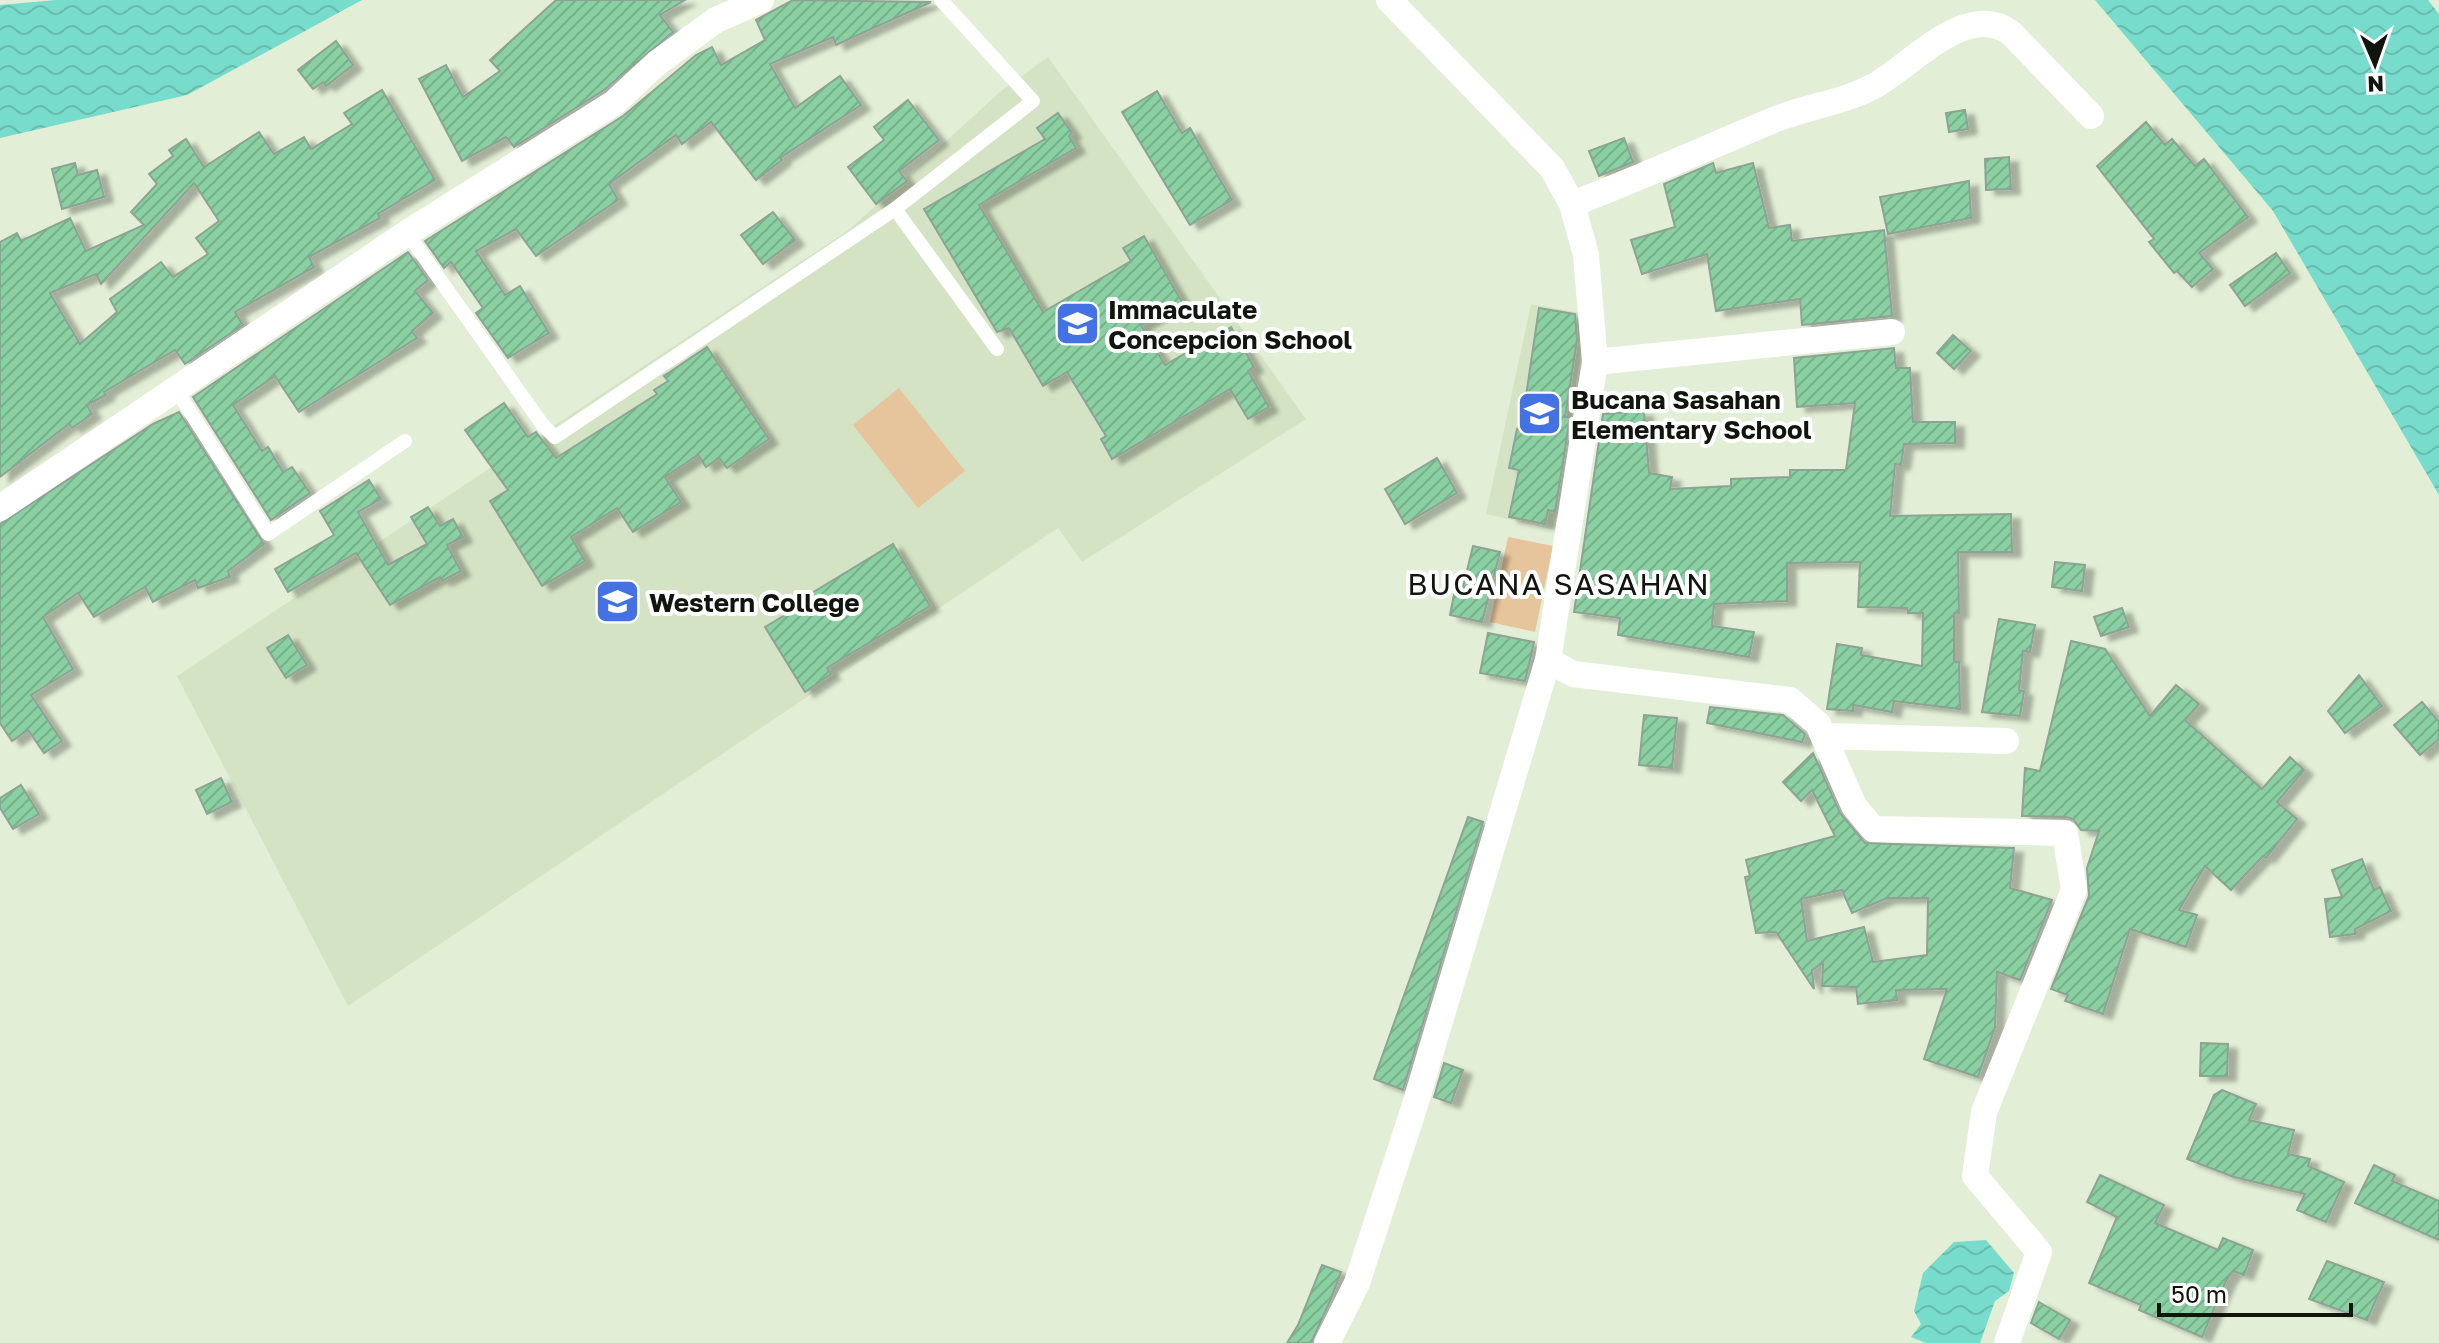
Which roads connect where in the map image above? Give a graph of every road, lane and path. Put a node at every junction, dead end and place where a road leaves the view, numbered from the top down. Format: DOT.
graph roads {
  1 [pos="761,0"];
  2 [pos="941,0"];
  3 [pos="1389,0"];
  4 [pos="2091,116"];
  5 [pos="1572,204"];
  6 [pos="895,209"];
  7 [pos="407,233"];
  8 [pos="1892,332"];
  9 [pos="997,349"];
  10 [pos="1595,362"];
  11 [pos="175,388"];
  12 [pos="405,441"];
  13 [pos="0,508"];
  14 [pos="1548,660"];
  15 [pos="1824,736"];
  16 [pos="2006,741"];
  17 [pos="1327,1343"];
  18 [pos="2007,1343"];
  1 -- 7 [label="street"];
  2 -- 6 [label="lane"];
  3 -- 5 [label="street"];
  4 -- 5 [label="street"];
  5 -- 10 [label="street"];
  6 -- 7 [label="lane"];
  6 -- 9 [label="lane"];
  7 -- 11 [label="street"];
  8 -- 10 [label="street"];
  10 -- 14 [label="street"];
  11 -- 12 [label="lane"];
  11 -- 13 [label="street"];
  14 -- 15 [label="street"];
  14 -- 17 [label="street"];
  15 -- 16 [label="street"];
  15 -- 18 [label="street"];
}
